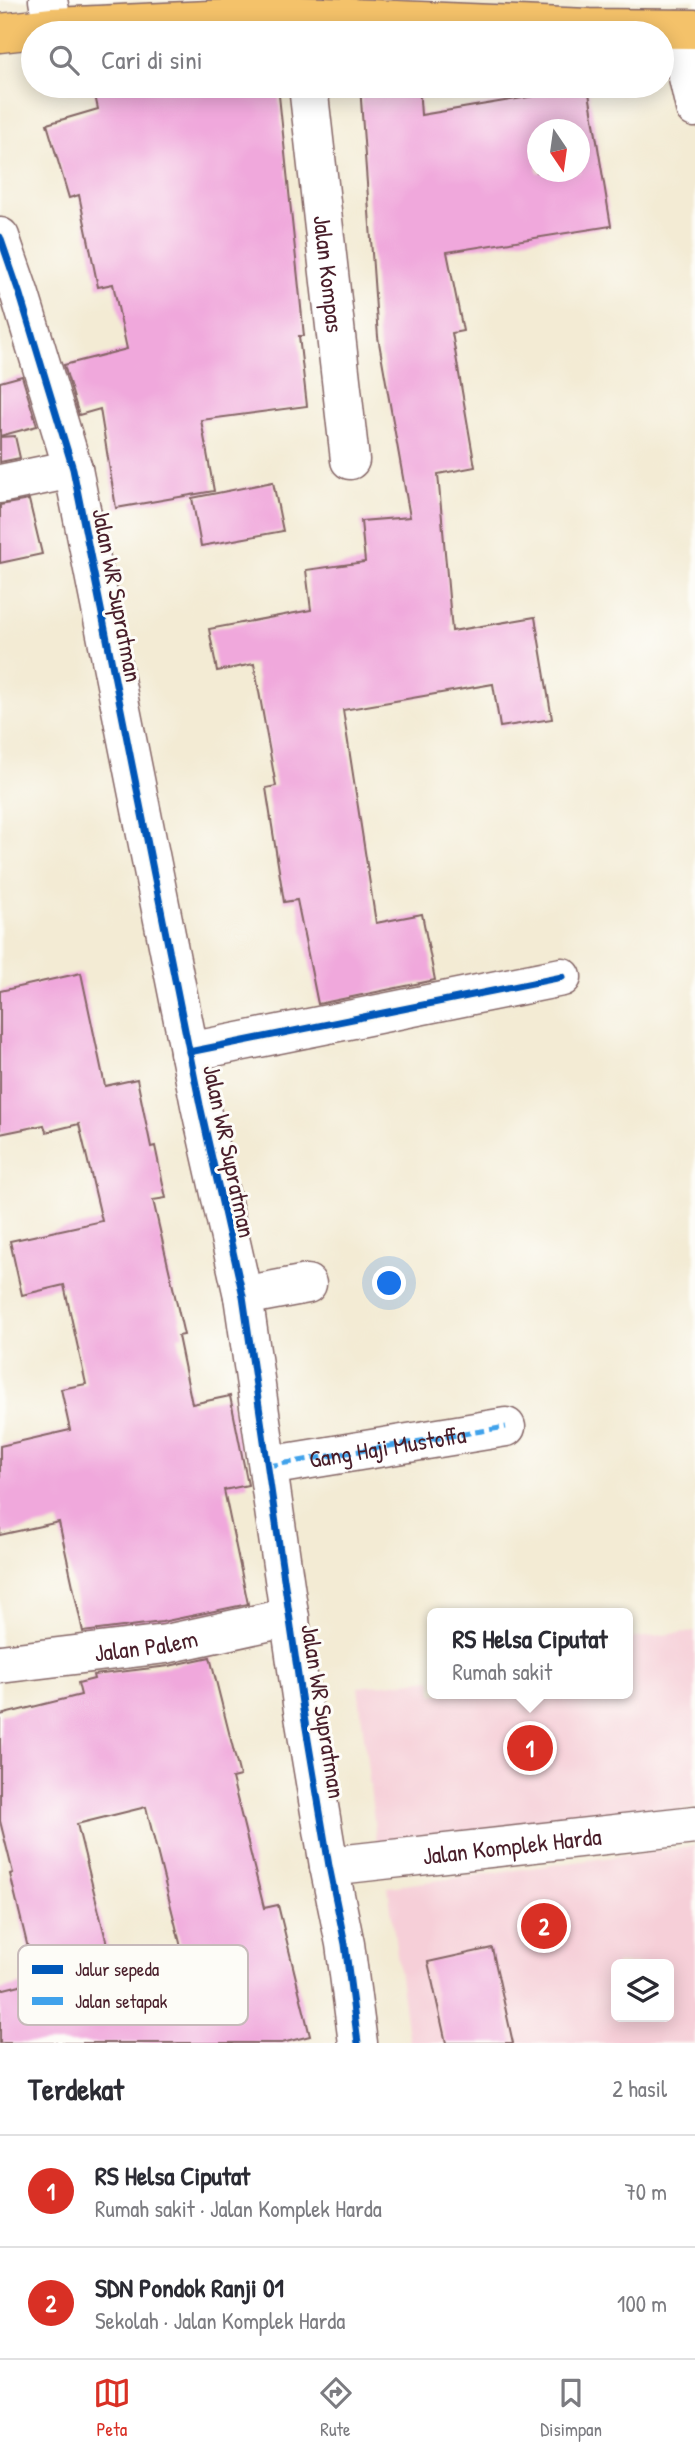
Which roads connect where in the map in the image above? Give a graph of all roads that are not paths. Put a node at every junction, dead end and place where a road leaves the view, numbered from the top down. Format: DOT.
graph roads {
  1 [pos="51,14"];
  2 [pos="32,21"];
  3 [pos="210,21"];
  4 [pos="21,25"];
  5 [pos="686,29"];
  6 [pos="0,33"];
  7 [pos="309,98"];
  8 [pos="695,108"];
  9 [pos="0,237"];
  10 [pos="350,460"];
  11 [pos="73,469"];
  12 [pos="0,484"];
  13 [pos="562,977"];
  14 [pos="189,1052"];
  15 [pos="307,1284"];
  16 [pos="243,1296"];
  17 [pos="506,1427"];
  18 [pos="268,1466"];
  19 [pos="290,1617"];
  20 [pos="0,1664"];
  21 [pos="695,1825"];
  22 [pos="329,1866"];
  23 [pos="358,2043"];
  1 -- 2 [label="main road"];
  1 -- 3 [label="main road"];
  4 -- 6 [label="main road"];
  5 -- 8 [label="street"];
  7 -- 10 [label="street, Jalan Kompas"];
  9 -- 11 [label="street, Jalan WR Supratman"];
  11 -- 12 [label="street"];
  11 -- 14 [label="street, Jalan WR Supratman"];
  13 -- 14 [label="street"];
  14 -- 16 [label="street, Jalan WR Supratman"];
  15 -- 16 [label="street"];
  16 -- 18 [label="street, Jalan WR Supratman"];
  17 -- 18 [label="street, Gang Haji Mustoffa"];
  18 -- 19 [label="street, Jalan WR Supratman"];
  19 -- 20 [label="street, Jalan Palem"];
  19 -- 22 [label="street, Jalan WR Supratman"];
  21 -- 22 [label="street, Jalan Komplek Harda"];
  22 -- 23 [label="street, Jalan WR Supratman"];
}
